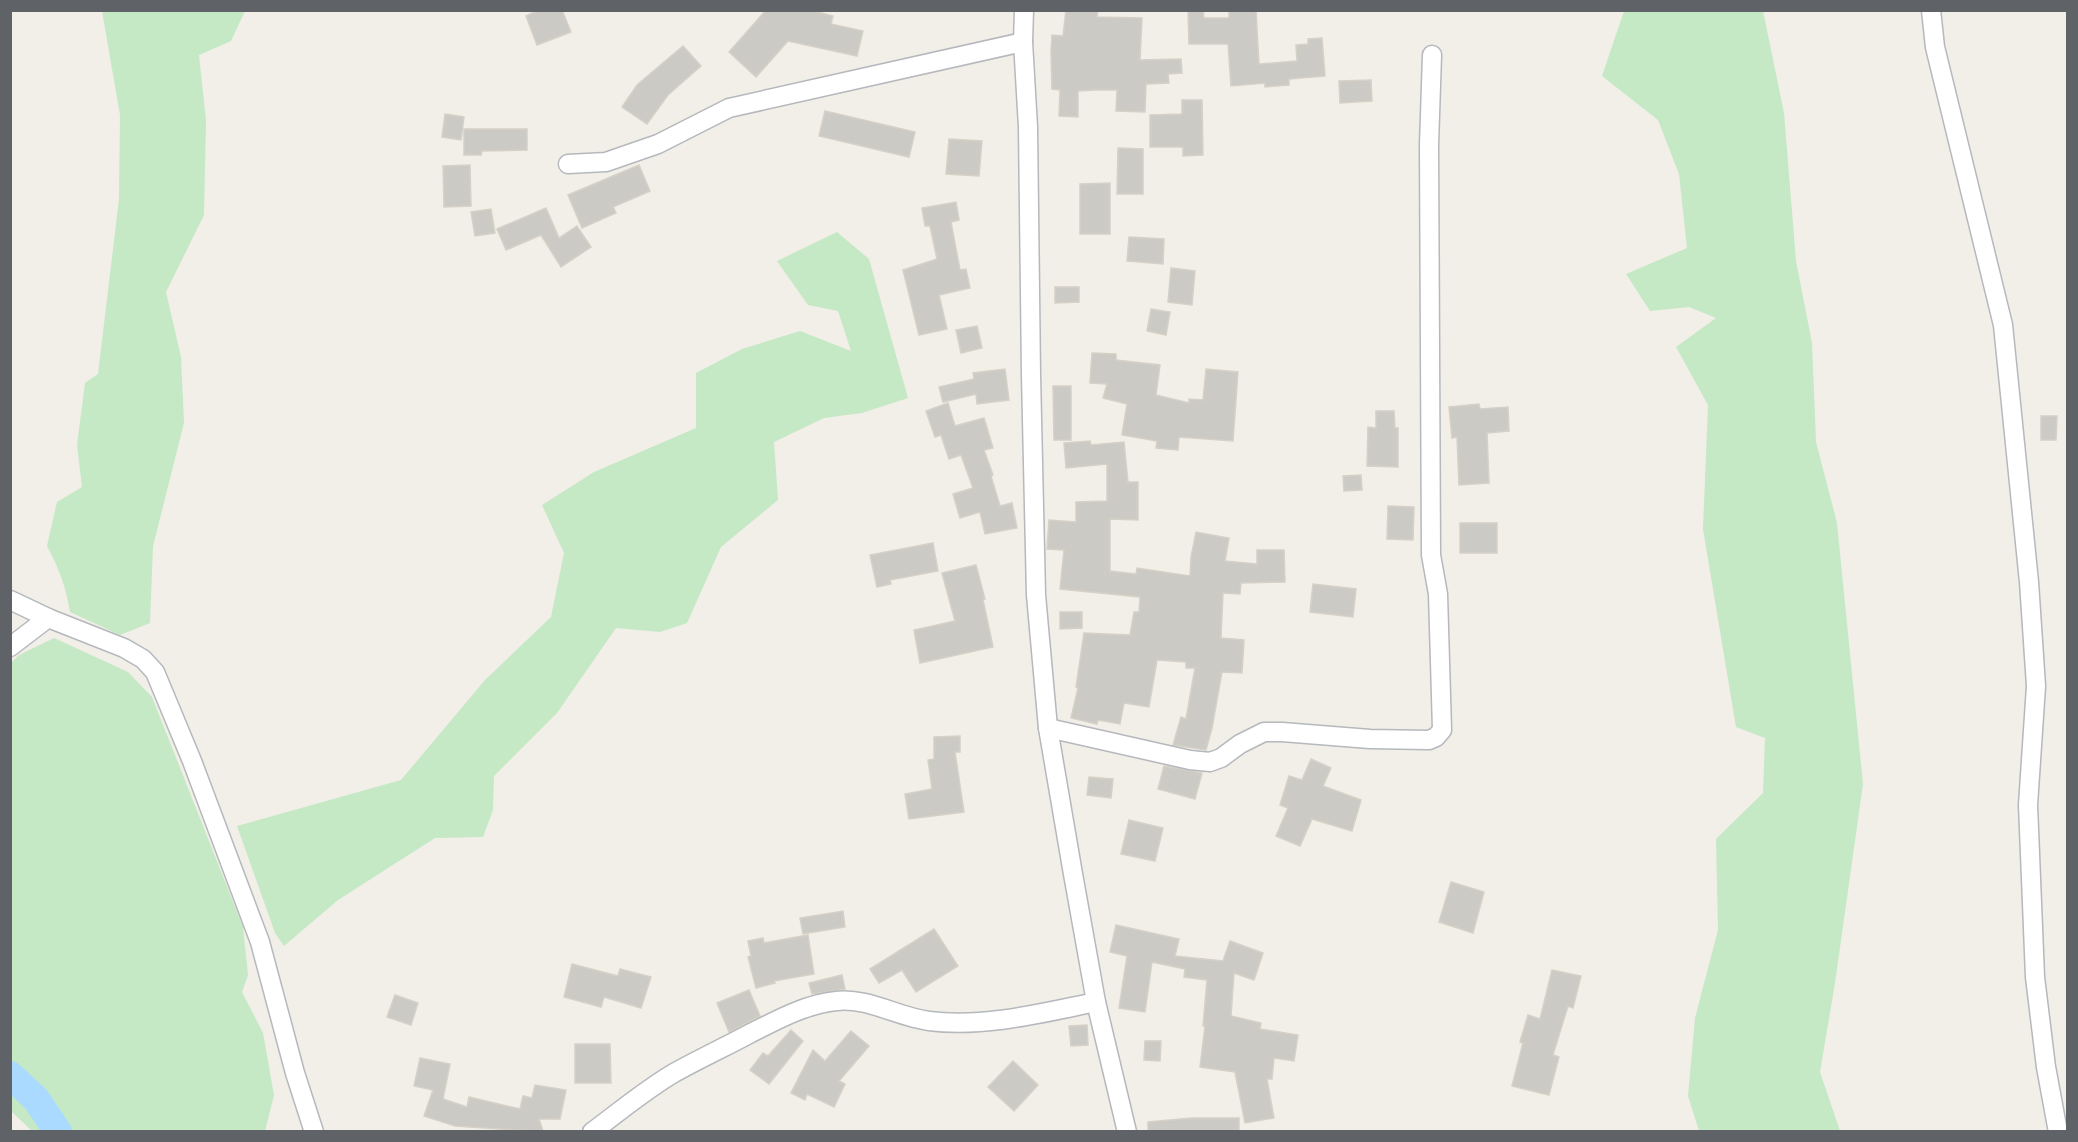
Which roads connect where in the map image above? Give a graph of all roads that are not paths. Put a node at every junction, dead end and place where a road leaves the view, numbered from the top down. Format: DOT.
graph roads {
  1 [pos="1024,10"];
  2 [pos="1931,10"];
  3 [pos="1023,42"];
  4 [pos="1432,55"];
  5 [pos="568,165"];
  6 [pos="10,600"];
  7 [pos="48,618"];
  8 [pos="10,647"];
  9 [pos="1048,728"];
  10 [pos="1096,1002"];
  11 [pos="315,1131"];
  12 [pos="592,1131"];
  13 [pos="1127,1131"];
  14 [pos="2058,1131"];
  1 -- 3 [label="street"];
  2 -- 14 [label="street"];
  3 -- 5 [label="street"];
  3 -- 9 [label="street"];
  4 -- 9 [label="street"];
  6 -- 7 [label="street"];
  7 -- 8 [label="street"];
  7 -- 11 [label="street"];
  9 -- 10 [label="street"];
  10 -- 12 [label="street"];
  10 -- 13 [label="street"];
}
